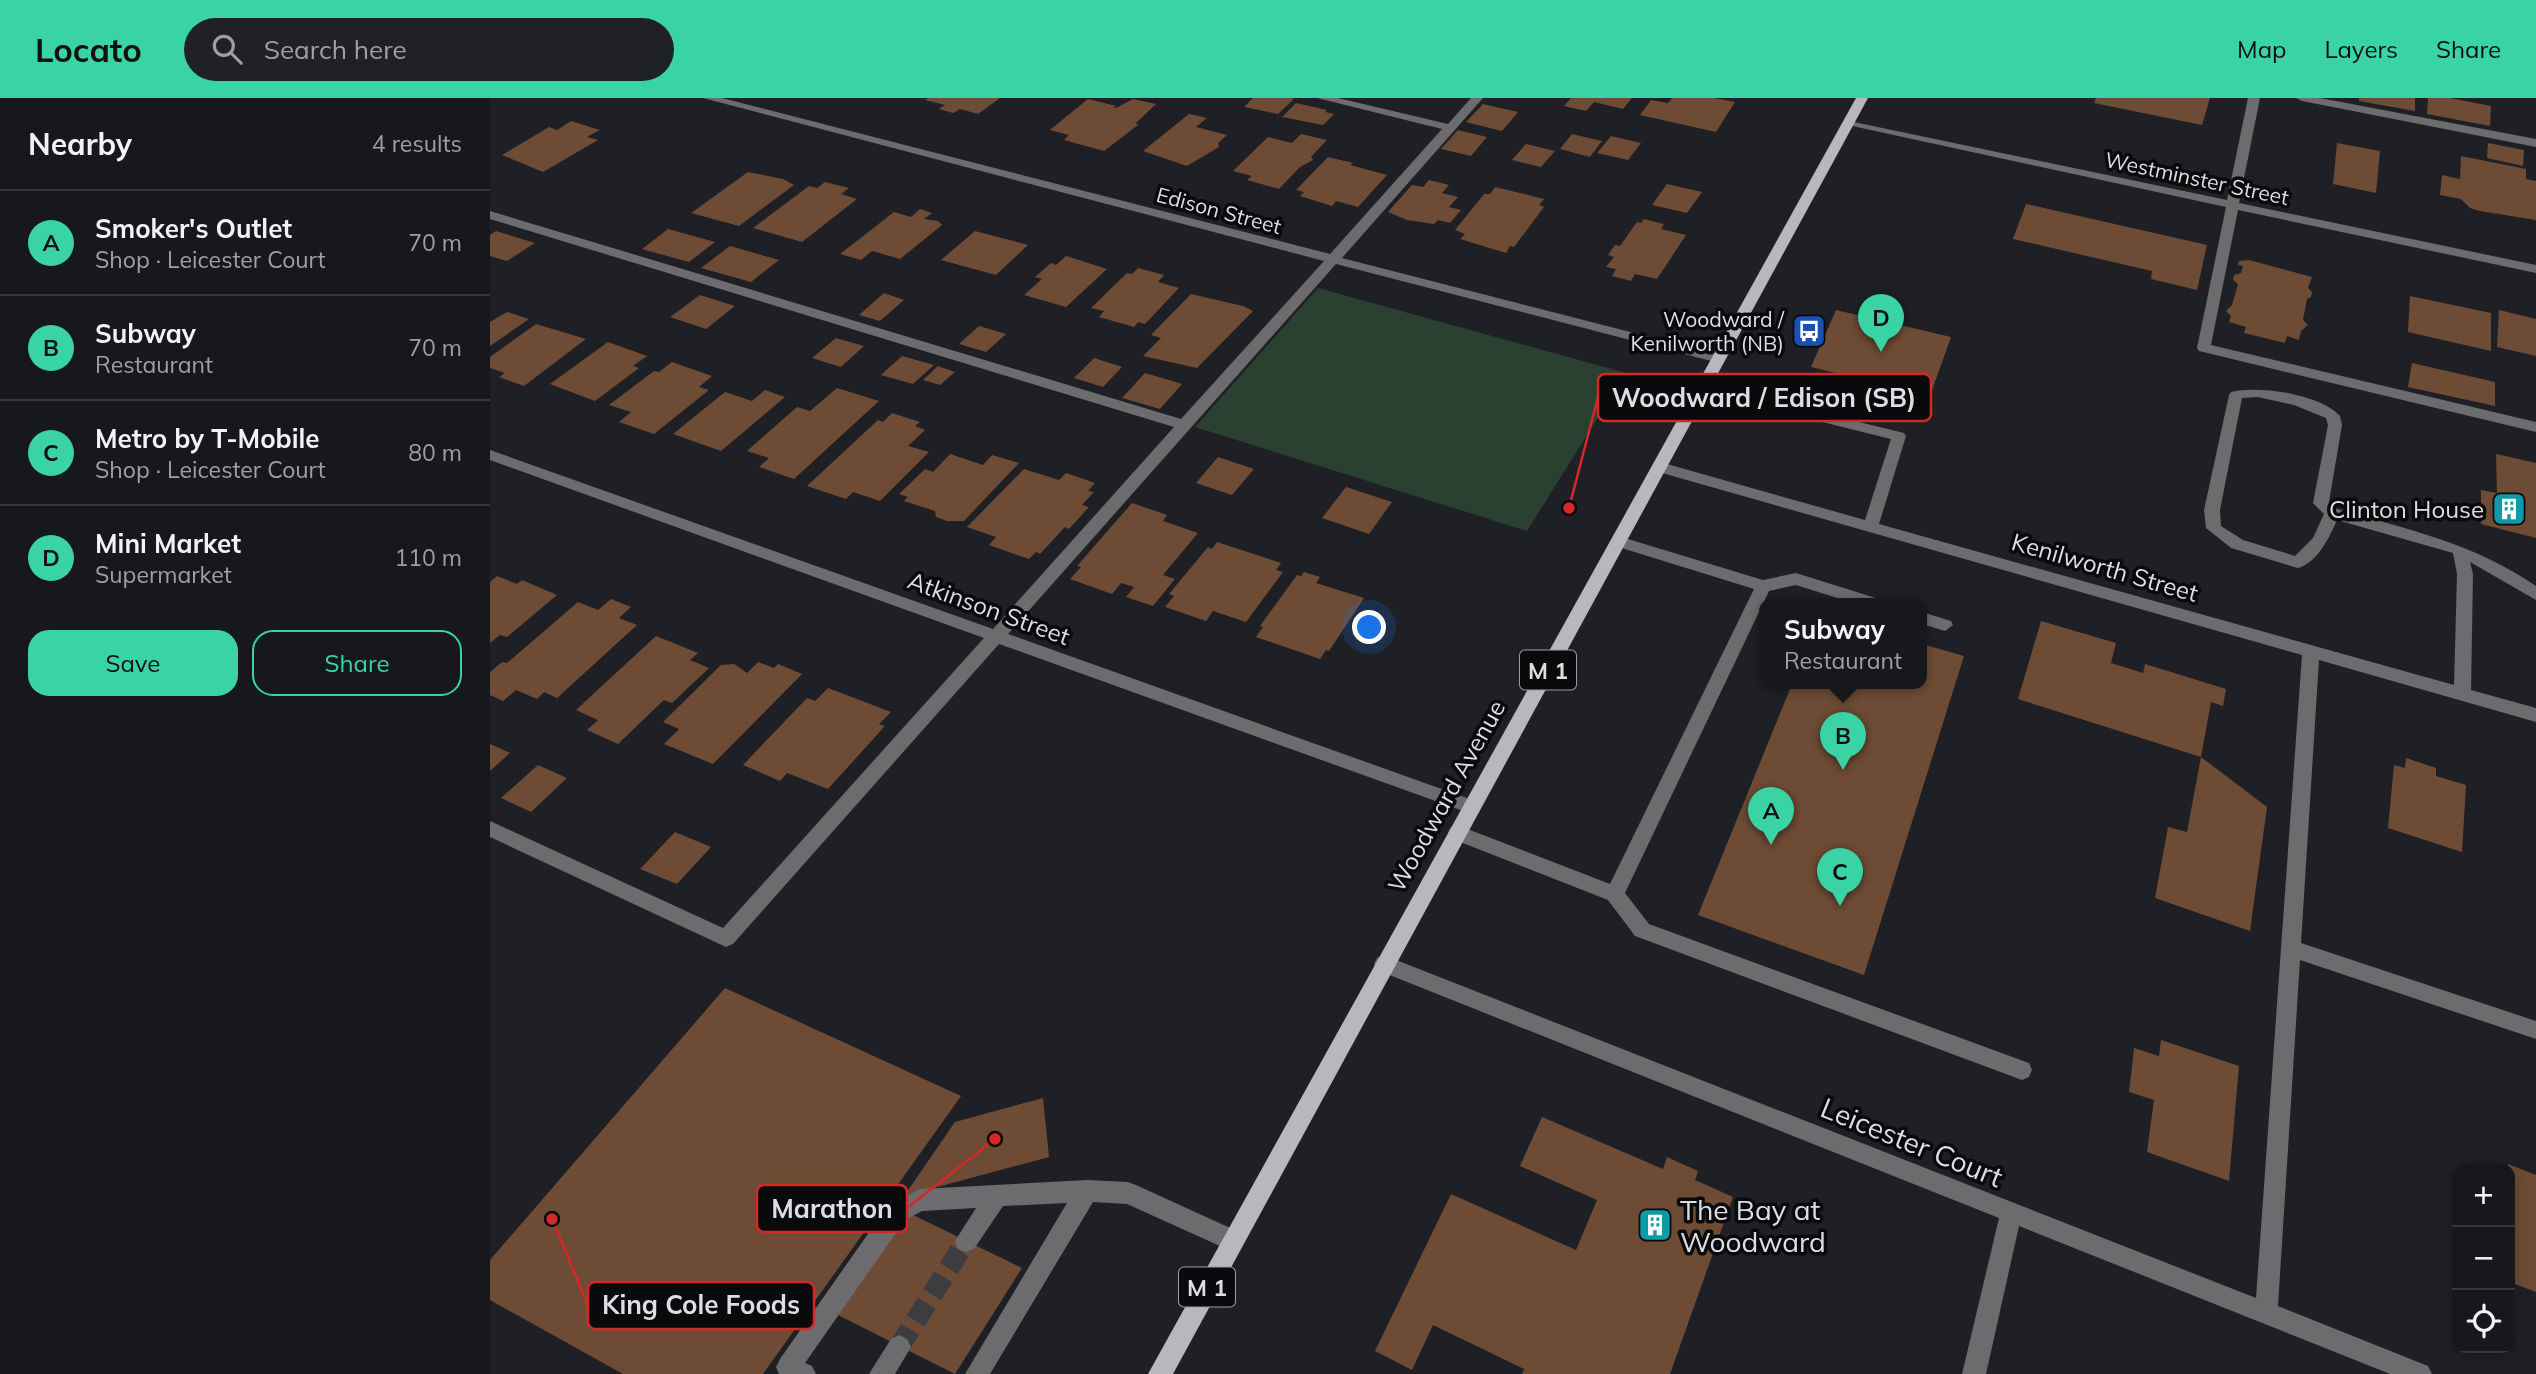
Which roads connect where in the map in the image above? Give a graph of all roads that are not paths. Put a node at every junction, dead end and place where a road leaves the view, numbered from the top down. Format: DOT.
graph roads {
  1 [pos="709,98"];
  2 [pos="1322,98"];
  3 [pos="1477,98"];
  4 [pos="1862,98"];
  5 [pos="2254,98"];
  6 [pos="2302,98"];
  7 [pos="1849,124"];
  8 [pos="1451,128"];
  9 [pos="2536,143"];
  10 [pos="2235,205"];
  11 [pos="490,215"];
  12 [pos="1334,260"];
  13 [pos="2536,269"];
  14 [pos="1719,359"];
  15 [pos="1703,388"];
  16 [pos="1184,425"];
  17 [pos="2536,427"];
  18 [pos="490,455"];
  19 [pos="1660,467"];
  20 [pos="2332,513"];
  21 [pos="1871,526"];
  22 [pos="1618,541"];
  23 [pos="2460,550"];
  24 [pos="1763,586"];
  25 [pos="2536,594"];
  26 [pos="1857,598"];
  27 [pos="1927,620"];
  28 [pos="1945,625"];
  29 [pos="997,636"];
  30 [pos="2311,651"];
  31 [pos="2462,694"];
  32 [pos="2536,715"];
  33 [pos="1472,807"];
  34 [pos="490,828"];
  35 [pos="1457,833"];
  36 [pos="1615,894"];
  37 [pos="2291,948"];
  38 [pos="1384,964"];
  39 [pos="2536,1030"];
  40 [pos="2022,1070"];
  41 [pos="1087,1191"];
  42 [pos="998,1195"];
  43 [pos="2011,1213"];
  44 [pos="1231,1240"];
  45 [pos="966,1241"];
  46 [pos="2266,1314"];
  47 [pos="899,1347"];
  48 [pos="804,1374"];
  49 [pos="881,1374"];
  50 [pos="978,1374"];
  51 [pos="1160,1374"];
  52 [pos="1974,1374"];
  53 [pos="2420,1374"];
  1 -- 12 [label="street, Edison Street"];
  2 -- 8 [label="street"];
  3 -- 8 [label="street"];
  4 -- 7 [label="main road, Woodward Avenue / M 1"];
  5 -- 10 [label="street"];
  6 -- 9 [label="street"];
  7 -- 10 [label="street, Westminster Street"];
  7 -- 14 [label="main road, Woodward Avenue / M 1"];
  8 -- 12 [label="street"];
  10 -- 13 [label="street, Westminster Street"];
  10 -- 17 [label="street"];
  11 -- 16 [label="street"];
  12 -- 14 [label="street, Edison Street"];
  12 -- 16 [label="street"];
  14 -- 15 [label="main road, Woodward Avenue / M 1"];
  15 -- 19 [label="main road, Woodward Avenue / M 1"];
  15 -- 21 [label="street"];
  16 -- 29 [label="street"];
  18 -- 29 [label="street, Atkinson Street"];
  19 -- 21 [label="street, Kenilworth Street"];
  19 -- 22 [label="main road, Woodward Avenue / M 1"];
  20 -- 20 [label="street"];
  20 -- 23 [label="street"];
  21 -- 30 [label="street, Kenilworth Street"];
  22 -- 24 [label="street"];
  22 -- 33 [label="main road, Woodward Avenue / M 1"];
  23 -- 25 [label="street"];
  23 -- 31 [label="street"];
  24 -- 26 [label="street"];
  24 -- 36 [label="street"];
  27 -- 28 [label="street"];
  29 -- 33 [label="street, Atkinson Street"];
  29 -- 34 [label="street"];
  30 -- 31 [label="street, Kenilworth Street"];
  30 -- 37 [label="street"];
  31 -- 32 [label="street, Kenilworth Street"];
  33 -- 35 [label="main road, Woodward Avenue / M 1"];
  35 -- 36 [label="street"];
  35 -- 38 [label="main road, Woodward Avenue / M 1"];
  36 -- 40 [label="street"];
  37 -- 39 [label="street"];
  37 -- 46 [label="street"];
  38 -- 43 [label="street, Leicester Court"];
  38 -- 44 [label="main road, Woodward Avenue / M 1"];
  41 -- 42 [label="street"];
  41 -- 44 [label="street"];
  41 -- 50 [label="street"];
  42 -- 45 [label="street"];
  42 -- 48 [label="street"];
  43 -- 46 [label="street, Leicester Court"];
  43 -- 52 [label="street"];
  44 -- 51 [label="main road, Woodward Avenue / M 1"];
  46 -- 53 [label="street, Leicester Court"];
  47 -- 49 [label="street"];
}
